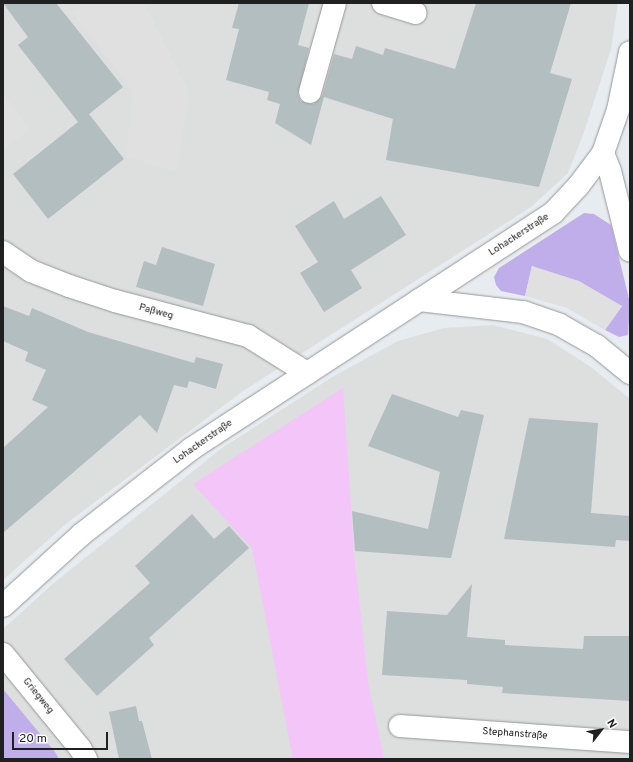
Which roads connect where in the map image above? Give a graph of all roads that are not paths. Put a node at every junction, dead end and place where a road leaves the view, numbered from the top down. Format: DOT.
graph roads {
  1 [pos="335,3"];
  2 [pos="383,3"];
  3 [pos="415,12"];
  4 [pos="630,52"];
  5 [pos="310,92"];
  6 [pos="603,153"];
  7 [pos="630,251"];
  8 [pos="3,252"];
  9 [pos="419,300"];
  10 [pos="307,373"];
  11 [pos="630,373"];
  12 [pos="3,606"];
  13 [pos="3,654"];
  14 [pos="400,726"];
  15 [pos="630,742"];
  16 [pos="86,759"];
  1 -- 5 [label="street"];
  2 -- 3 [label="street"];
  4 -- 6 [label="street, Lohackerstraße"];
  6 -- 7 [label="street"];
  6 -- 9 [label="street, Lohackerstraße"];
  8 -- 10 [label="street, Paßweg"];
  9 -- 10 [label="street, Lohackerstraße"];
  9 -- 11 [label="street"];
  10 -- 12 [label="street, Lohackerstraße"];
  13 -- 16 [label="street, Griegweg"];
  14 -- 15 [label="street, Stephanstraße"];
}
